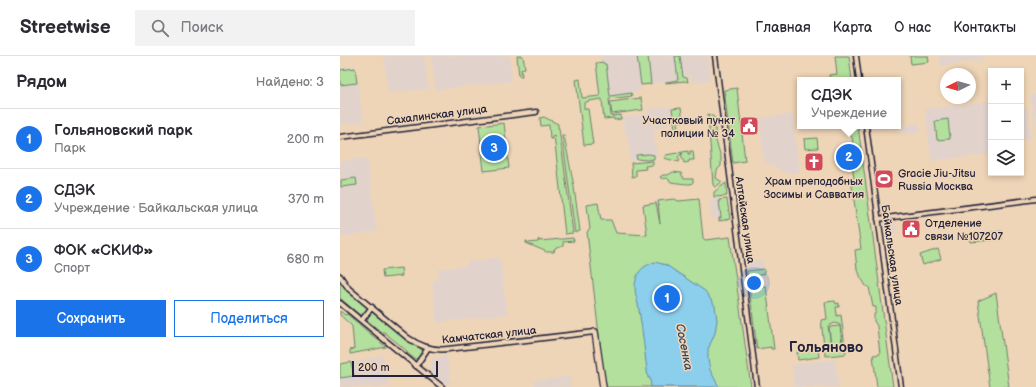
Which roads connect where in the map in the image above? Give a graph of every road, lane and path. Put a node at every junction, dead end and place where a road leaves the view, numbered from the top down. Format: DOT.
graph roads {
  1 [pos="714,56"];
  2 [pos="856,56"];
  3 [pos="859,77"];
  4 [pos="536,112"];
  5 [pos="866,129"];
  6 [pos="340,137"];
  7 [pos="1036,199"];
  8 [pos="878,219"];
  9 [pos="340,276"];
  10 [pos="340,303"];
  11 [pos="372,308"];
  12 [pos="362,320"];
  13 [pos="595,332"];
  14 [pos="428,348"];
  15 [pos="416,366"];
  16 [pos="442,387"];
  17 [pos="603,387"];
  18 [pos="757,387"];
  19 [pos="901,387"];
  1 -- 18 [label="street, Алтайская улица"];
  2 -- 3 [label="street"];
  4 -- 6 [label="street, Сахалинская улица"];
  5 -- 8 [label="street, Байкальская улица"];
  7 -- 8 [label="street"];
  8 -- 19 [label="street, Байкальская улица"];
  9 -- 11 [label="street, Камчатская улица"];
  10 -- 12 [label="street"];
  11 -- 12 [label="street"];
  11 -- 14 [label="street, Камчатская улица"];
  12 -- 15 [label="street"];
  13 -- 14 [label="street, Камчатская улица"];
  13 -- 17 [label="main road"];
  14 -- 15 [label="street"];
  15 -- 16 [label="street"];
}
